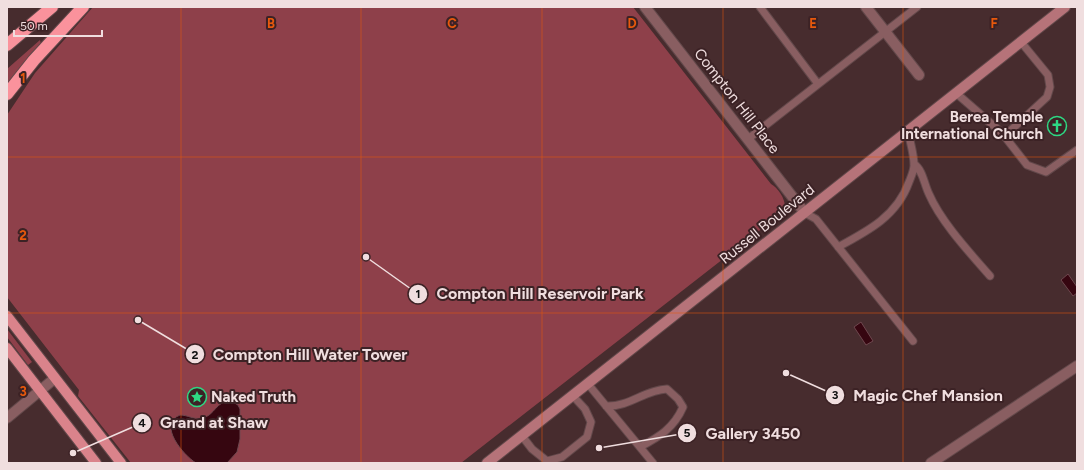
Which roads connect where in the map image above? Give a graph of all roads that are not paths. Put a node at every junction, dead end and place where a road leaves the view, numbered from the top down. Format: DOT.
graph roads {
  1 [pos="52,7"];
  2 [pos="83,7"];
  3 [pos="645,7"];
  4 [pos="760,7"];
  5 [pos="866,7"];
  6 [pos="917,7"];
  7 [pos="1066,7"];
  8 [pos="885,32"];
  9 [pos="1021,42"];
  10 [pos="7,45"];
  11 [pos="919,75"];
  12 [pos="818,84"];
  13 [pos="956,93"];
  14 [pos="7,94"];
  15 [pos="908,131"];
  16 [pos="1002,133"];
  17 [pos="748,139"];
  18 [pos="1077,150"];
  19 [pos="914,164"];
  20 [pos="805,213"];
  21 [pos="838,247"];
  22 [pos="990,276"];
  23 [pos="7,316"];
  24 [pos="913,341"];
  25 [pos="7,348"];
  26 [pos="1077,366"];
  27 [pos="54,379"];
  28 [pos="588,384"];
  29 [pos="40,391"];
  30 [pos="573,396"];
  31 [pos="606,406"];
  32 [pos="7,418"];
  33 [pos="522,436"];
  34 [pos="640,447"];
  35 [pos="548,462"];
  36 [pos="96,463"];
  37 [pos="121,463"];
  38 [pos="487,463"];
  39 [pos="653,463"];
  40 [pos="931,463"];
  1 -- 10 [label="highway"];
  2 -- 14 [label="highway"];
  3 -- 17 [label="street, Compton Hill Place"];
  4 -- 12 [label="lane"];
  5 -- 8 [label="street"];
  6 -- 8 [label="lane"];
  7 -- 9 [label="main road, Russell Boulevard"];
  8 -- 11 [label="street"];
  8 -- 12 [label="lane"];
  9 -- 13 [label="main road, Russell Boulevard"];
  9 -- 16 [label="lane"];
  12 -- 17 [label="lane"];
  13 -- 15 [label="main road, Russell Boulevard"];
  13 -- 16 [label="lane"];
  15 -- 19 [label="lane"];
  15 -- 20 [label="main road, Russell Boulevard"];
  16 -- 18 [label="lane"];
  17 -- 20 [label="street, Compton Hill Place"];
  19 -- 21 [label="lane"];
  19 -- 22 [label="lane"];
  20 -- 21 [label="lane"];
  20 -- 28 [label="main road, Russell Boulevard"];
  21 -- 24 [label="lane"];
  23 -- 27 [label="main road"];
  25 -- 29 [label="main road"];
  26 -- 40 [label="street"];
  27 -- 29 [label="street"];
  27 -- 37 [label="main road"];
  28 -- 30 [label="main road, Russell Boulevard"];
  28 -- 31 [label="lane"];
  29 -- 32 [label="street"];
  29 -- 36 [label="main road"];
  30 -- 33 [label="main road, Russell Boulevard"];
  30 -- 35 [label="lane"];
  31 -- 34 [label="lane"];
  31 -- 34 [label="lane"];
  33 -- 35 [label="lane"];
  33 -- 38 [label="main road, Russell Boulevard"];
  34 -- 39 [label="lane"];
}
